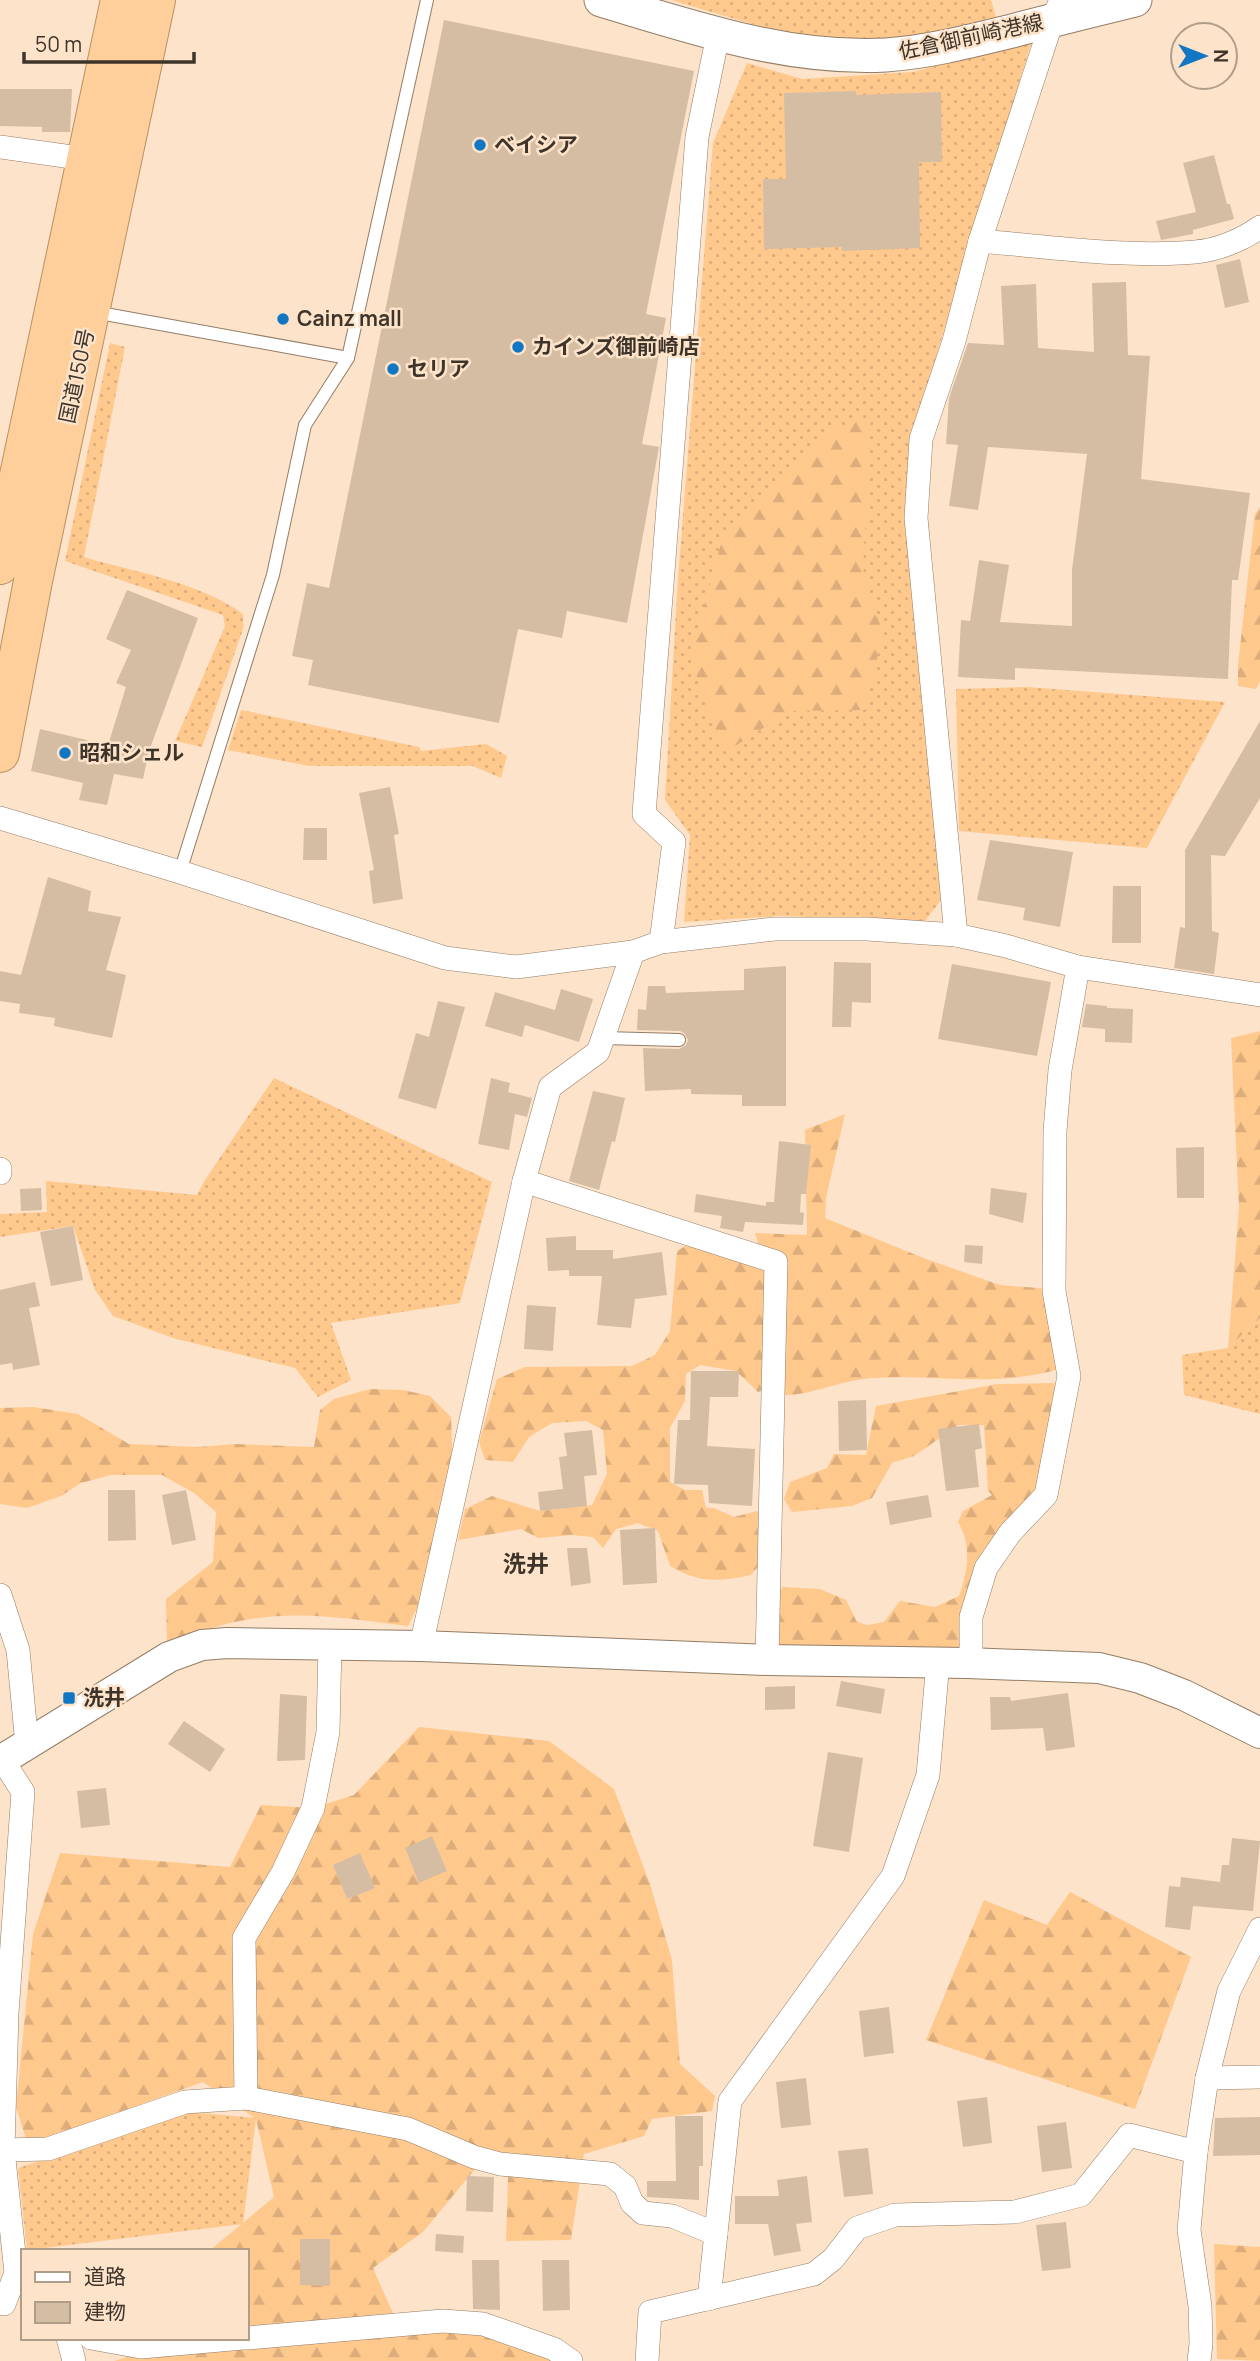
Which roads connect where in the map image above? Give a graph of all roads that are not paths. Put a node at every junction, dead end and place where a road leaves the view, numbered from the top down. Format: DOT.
graph roads {
  1 [pos="120,0"];
  2 [pos="156,0"];
  3 [pos="427,0"];
  4 [pos="601,0"];
  5 [pos="1135,0"];
  6 [pos="1057,10"];
  7 [pos="718,35"];
  8 [pos="0,147"];
  9 [pos="86,159"];
  10 [pos="1260,227"];
  11 [pos="980,241"];
  12 [pos="91,312"];
  13 [pos="348,358"];
  14 [pos="6,510"];
  15 [pos="0,565"];
  16 [pos="0,753"];
  17 [pos="0,818"];
  18 [pos="180,872"];
  19 [pos="956,935"];
  20 [pos="661,942"];
  21 [pos="633,952"];
  22 [pos="1078,967"];
  23 [pos="1260,995"];
  24 [pos="603,1038"];
  25 [pos="679,1040"];
  26 [pos="524,1181"];
  27 [pos="0,1595"];
  28 [pos="330,1645"];
  29 [pos="421,1646"];
  30 [pos="767,1660"];
  31 [pos="939,1662"];
  32 [pos="971,1663"];
  33 [pos="1260,1733"];
  34 [pos="10,1755"];
  35 [pos="1260,1929"];
  36 [pos="1260,2077"];
  37 [pos="1207,2078"];
  38 [pos="246,2098"];
  39 [pos="2,2149"];
  40 [pos="1196,2152"];
  41 [pos="716,2234"];
  42 [pos="709,2299"];
  43 [pos="9,2306"];
  44 [pos="248,2338"];
  45 [pos="69,2340"];
  46 [pos="102,2340"];
  47 [pos="222,2340"];
  48 [pos="74,2361"];
  49 [pos="571,2361"];
  50 [pos="646,2361"];
  51 [pos="1199,2361"];
  1 -- 9 [label="highway, 国道150号"];
  2 -- 12 [label="highway, 国道150号"];
  3 -- 13 [label="lane"];
  4 -- 7 [label="main road, 佐倉御前崎港線"];
  5 -- 6 [label="main road, 佐倉御前崎港線"];
  6 -- 7 [label="main road, 佐倉御前崎港線"];
  6 -- 11 [label="street"];
  7 -- 20 [label="street"];
  8 -- 9 [label="street"];
  9 -- 14 [label="highway, 国道150号"];
  10 -- 11 [label="street"];
  11 -- 19 [label="street"];
  12 -- 13 [label="lane"];
  12 -- 16 [label="highway, 国道150号"];
  13 -- 18 [label="lane"];
  14 -- 15 [label="highway, 国道150号"];
  17 -- 18 [label="street"];
  18 -- 21 [label="street"];
  19 -- 20 [label="street"];
  19 -- 22 [label="street"];
  20 -- 21 [label="street"];
  21 -- 24 [label="street"];
  22 -- 23 [label="street"];
  22 -- 32 [label="street"];
  24 -- 25 [label="lane"];
  24 -- 26 [label="street"];
  26 -- 29 [label="street"];
  26 -- 30 [label="street"];
  27 -- 34 [label="street"];
  28 -- 29 [label="street"];
  28 -- 34 [label="street"];
  28 -- 38 [label="street"];
  29 -- 30 [label="street"];
  30 -- 31 [label="street"];
  31 -- 32 [label="street"];
  31 -- 41 [label="street"];
  32 -- 33 [label="street"];
  34 -- 39 [label="street"];
  35 -- 37 [label="street"];
  36 -- 37 [label="street"];
  37 -- 40 [label="street"];
  38 -- 39 [label="street"];
  38 -- 41 [label="street"];
  39 -- 43 [label="street"];
  40 -- 42 [label="street"];
  40 -- 51 [label="street"];
  41 -- 42 [label="street"];
  42 -- 50 [label="street"];
  44 -- 49 [label="street"];
  45 -- 48 [label="street"];
  46 -- 47 [label="street"];
}
